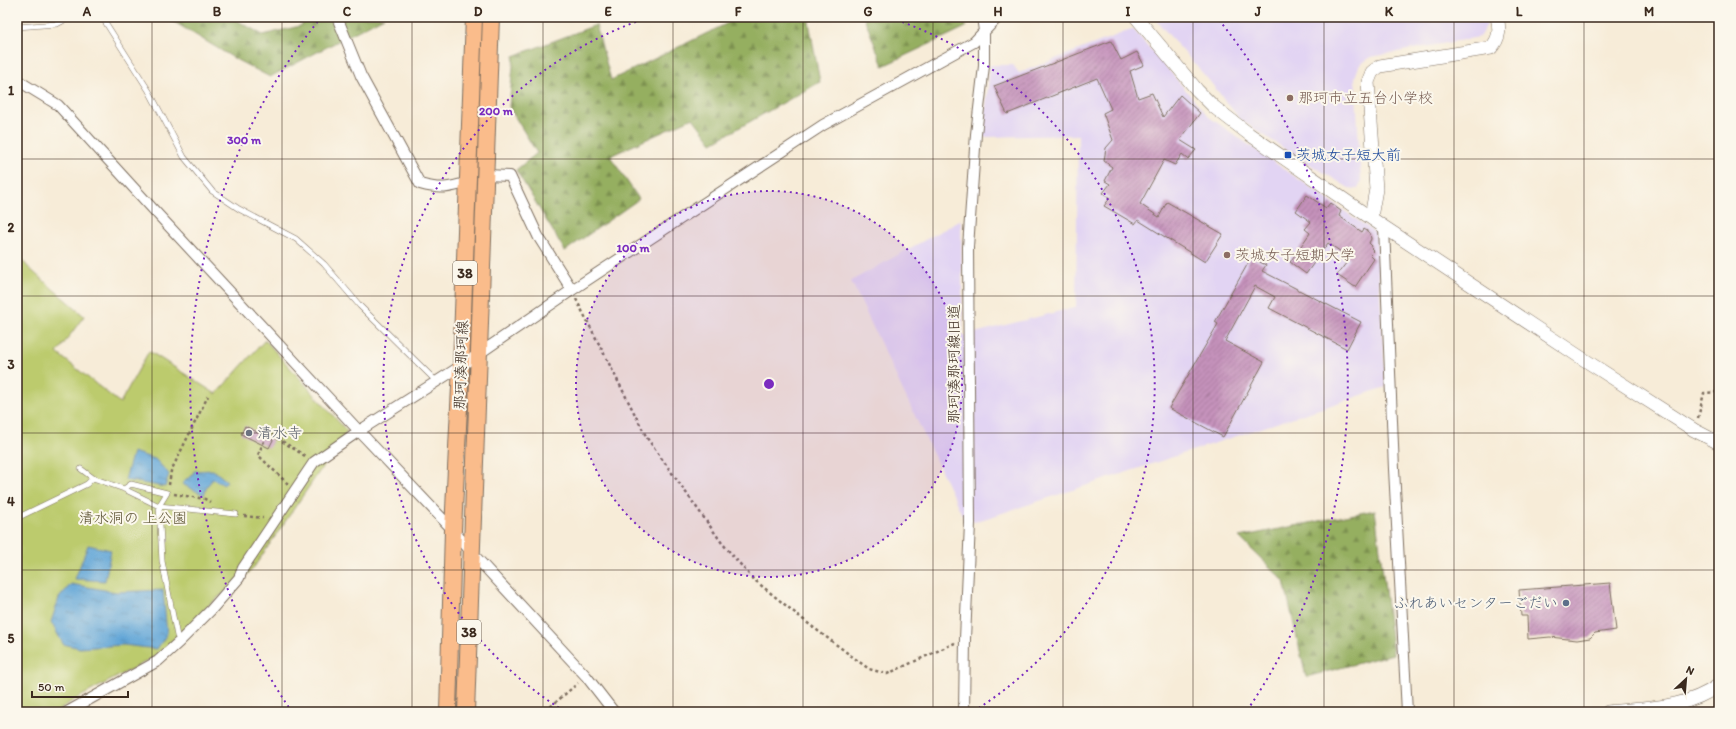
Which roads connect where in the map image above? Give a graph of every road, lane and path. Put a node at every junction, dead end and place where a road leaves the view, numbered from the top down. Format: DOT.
graph roads {
  1 [pos="70,17"];
  2 [pos="102,17"];
  3 [pos="337,17"];
  4 [pos="474,17"];
  5 [pos="491,17"];
  6 [pos="982,17"];
  7 [pos="998,17"];
  8 [pos="1136,17"];
  9 [pos="1497,17"];
  10 [pos="17,27"];
  11 [pos="984,31"];
  12 [pos="17,80"];
  13 [pos="486,175"];
  14 [pos="468,182"];
  15 [pos="1370,217"];
  16 [pos="1384,227"];
  17 [pos="572,290"];
  18 [pos="480,353"];
  19 [pos="461,366"];
  20 [pos="437,382"];
  21 [pos="1719,392"];
  22 [pos="208,396"];
  23 [pos="1694,430"];
  24 [pos="358,431"];
  25 [pos="1719,443"];
  26 [pos="314,462"];
  27 [pos="81,469"];
  28 [pos="93,478"];
  29 [pos="124,489"];
  30 [pos="295,491"];
  31 [pos="167,493"];
  32 [pos="211,502"];
  33 [pos="159,506"];
  34 [pos="236,514"];
  35 [pos="17,518"];
  36 [pos="275,520"];
  37 [pos="453,530"];
  38 [pos="472,553"];
  39 [pos="177,636"];
  40 [pos="965,638"];
  41 [pos="586,676"];
  42 [pos="1719,685"];
  43 [pos="66,712"];
  44 [pos="448,712"];
  45 [pos="466,712"];
  46 [pos="548,712"];
  47 [pos="614,712"];
  48 [pos="964,712"];
  49 [pos="1407,712"];
  50 [pos="1608,712"];
  1 -- 10 [label="lane"];
  2 -- 20 [label="lane"];
  3 -- 14 [label="street"];
  4 -- 14 [label="main road, 那珂湊那珂線 / 38"];
  5 -- 13 [label="main road, 那珂湊那珂線 / 38"];
  6 -- 11 [label="street, 那珂湊那珂線旧道"];
  7 -- 11 [label="street"];
  8 -- 15 [label="street"];
  9 -- 15 [label="street"];
  11 -- 17 [label="street"];
  11 -- 40 [label="street, 那珂湊那珂線旧道"];
  12 -- 24 [label="street"];
  13 -- 17 [label="street"];
  13 -- 18 [label="main road, 那珂湊那珂線 / 38"];
  14 -- 19 [label="main road, 那珂湊那珂線 / 38"];
  15 -- 16 [label="street"];
  16 -- 23 [label="street"];
  16 -- 49 [label="street"];
  17 -- 18 [label="street"];
  17 -- 40 [label="path"];
  18 -- 19 [label="street"];
  18 -- 38 [label="main road, 那珂湊那珂線 / 38"];
  19 -- 20 [label="street"];
  19 -- 37 [label="main road, 那珂湊那珂線 / 38"];
  20 -- 24 [label="street"];
  21 -- 23 [label="path"];
  22 -- 31 [label="path"];
  23 -- 25 [label="street"];
  24 -- 26 [label="street"];
  24 -- 37 [label="street"];
  26 -- 30 [label="street"];
  26 -- 30 [label="path"];
  27 -- 28 [label="lane"];
  28 -- 29 [label="lane"];
  28 -- 35 [label="lane"];
  29 -- 31 [label="lane"];
  29 -- 33 [label="lane"];
  30 -- 36 [label="street"];
  31 -- 32 [label="path"];
  31 -- 33 [label="lane"];
  33 -- 34 [label="lane"];
  33 -- 39 [label="lane"];
  34 -- 36 [label="path"];
  36 -- 43 [label="street"];
  37 -- 38 [label="street"];
  37 -- 44 [label="main road, 那珂湊那珂線 / 38"];
  38 -- 41 [label="street"];
  38 -- 45 [label="main road, 那珂湊那珂線 / 38"];
  40 -- 48 [label="street, 那珂湊那珂線旧道"];
  41 -- 46 [label="path"];
  41 -- 47 [label="street"];
  42 -- 50 [label="street"];
}
